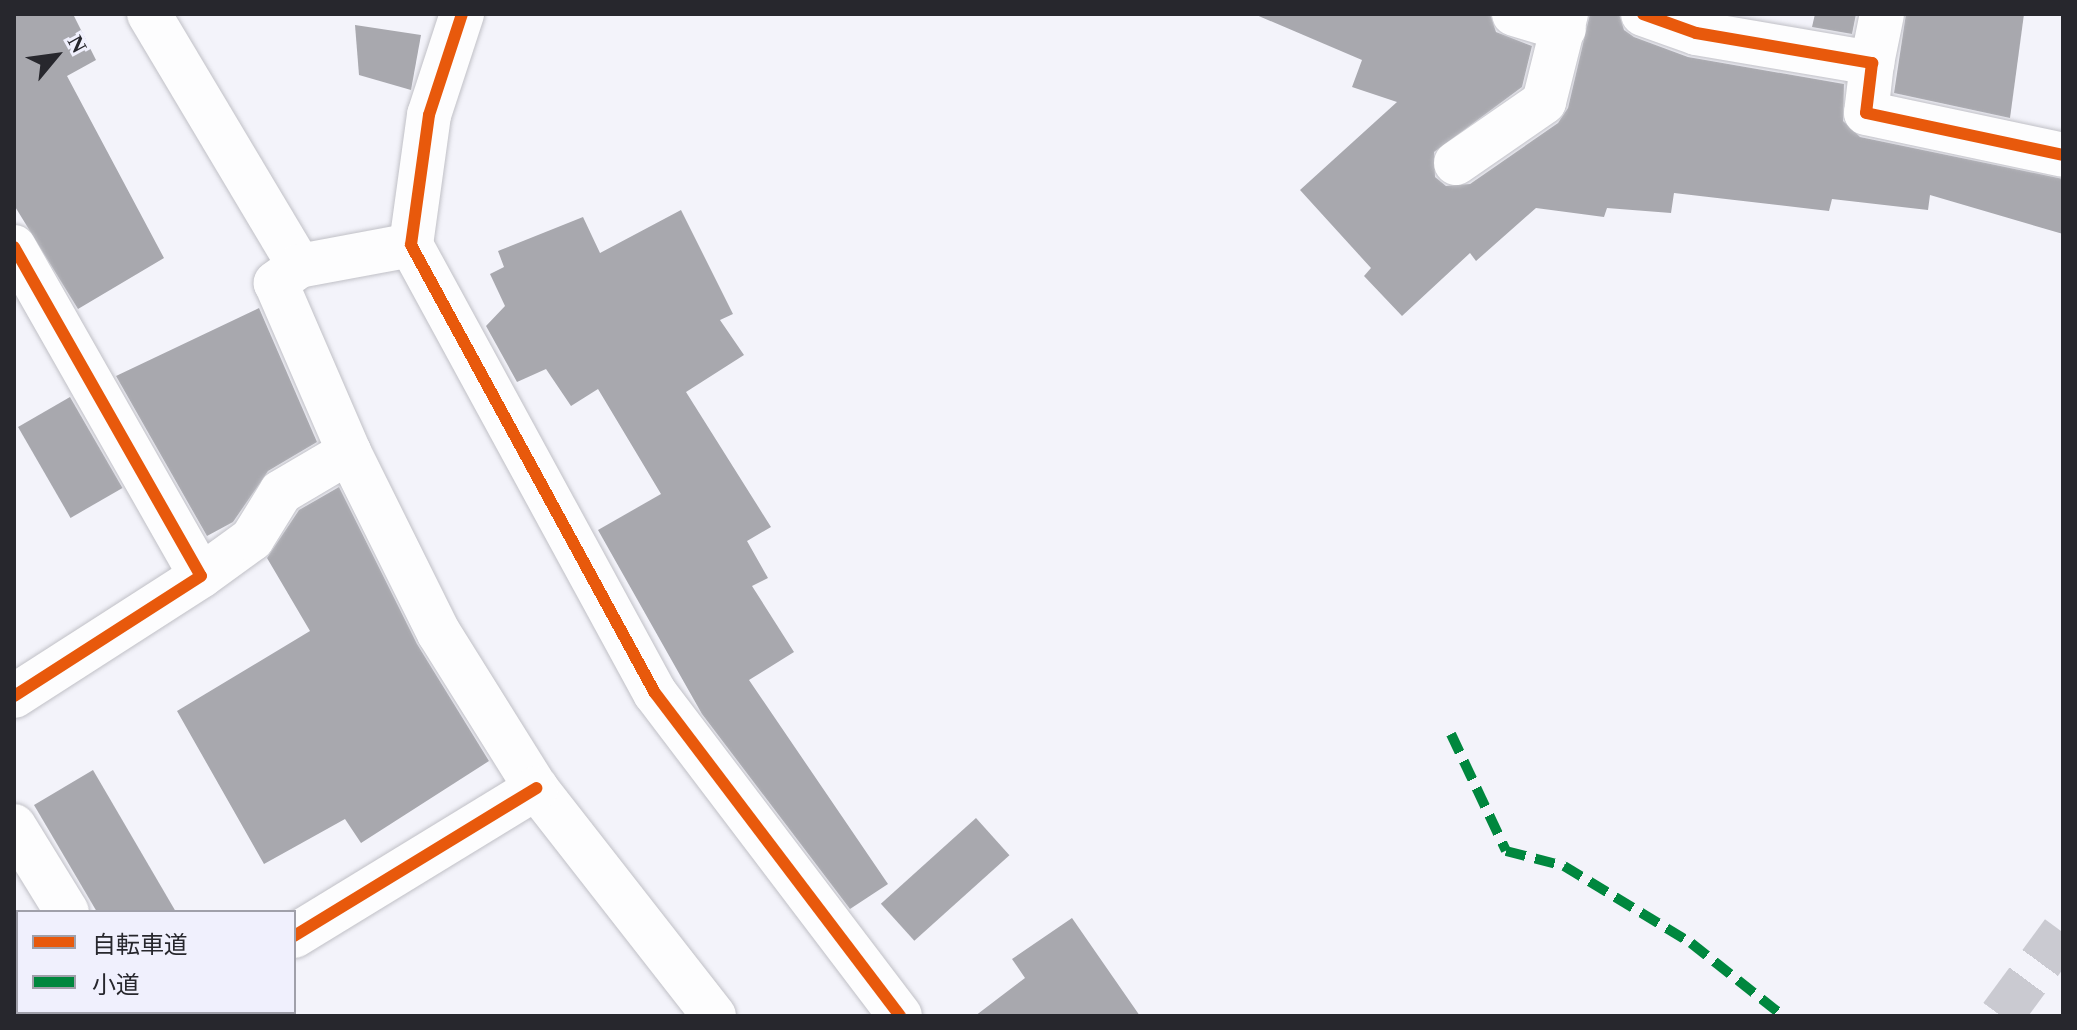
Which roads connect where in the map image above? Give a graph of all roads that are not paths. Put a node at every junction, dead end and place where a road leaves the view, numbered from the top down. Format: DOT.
graph roads {
  1 [pos="149,14"];
  2 [pos="462,14"];
  3 [pos="1514,14"];
  4 [pos="1643,14"];
  5 [pos="1882,14"];
  6 [pos="1565,21"];
  7 [pos="1872,63"];
  8 [pos="2063,155"];
  9 [pos="1456,163"];
  10 [pos="411,245"];
  11 [pos="14,247"];
  12 [pos="299,266"];
  13 [pos="349,452"];
  14 [pos="201,576"];
  15 [pos="14,696"];
  16 [pos="536,788"];
  17 [pos="14,826"];
  18 [pos="66,910"];
  19 [pos="296,935"];
  20 [pos="714,1016"];
  21 [pos="900,1016"];
  1 -- 12 [label="street"];
  2 -- 10 [label="street"];
  3 -- 6 [label="street"];
  4 -- 7 [label="street"];
  5 -- 7 [label="street"];
  6 -- 9 [label="street"];
  7 -- 8 [label="street"];
  10 -- 12 [label="street"];
  10 -- 21 [label="street"];
  11 -- 14 [label="street"];
  12 -- 13 [label="street"];
  13 -- 14 [label="street"];
  13 -- 16 [label="street"];
  14 -- 15 [label="street"];
  16 -- 19 [label="street"];
  16 -- 20 [label="street"];
  17 -- 18 [label="street"];
}
